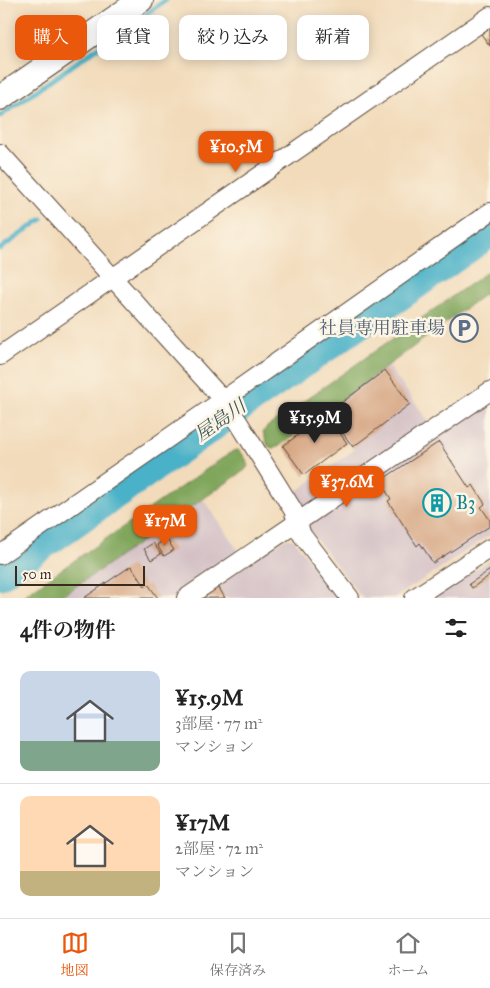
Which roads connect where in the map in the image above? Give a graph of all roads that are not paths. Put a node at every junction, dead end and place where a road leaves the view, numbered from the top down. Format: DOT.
graph roads {
  1 [pos="141,0"];
  2 [pos="490,16"];
  3 [pos="0,98"];
  4 [pos="0,153"];
  5 [pos="490,212"];
  6 [pos="113,278"];
  7 [pos="0,356"];
  8 [pos="490,391"];
  9 [pos="225,402"];
  10 [pos="297,522"];
  11 [pos="490,548"];
  12 [pos="0,555"];
  13 [pos="186,598"];
  14 [pos="350,598"];
  15 [pos="414,598"];
  1 -- 3 [label="street"];
  2 -- 6 [label="street"];
  4 -- 6 [label="street"];
  5 -- 9 [label="street"];
  6 -- 7 [label="street"];
  6 -- 9 [label="street"];
  8 -- 10 [label="street"];
  9 -- 10 [label="street"];
  9 -- 12 [label="street"];
  10 -- 13 [label="street"];
  10 -- 14 [label="street"];
  11 -- 15 [label="street"];
}
